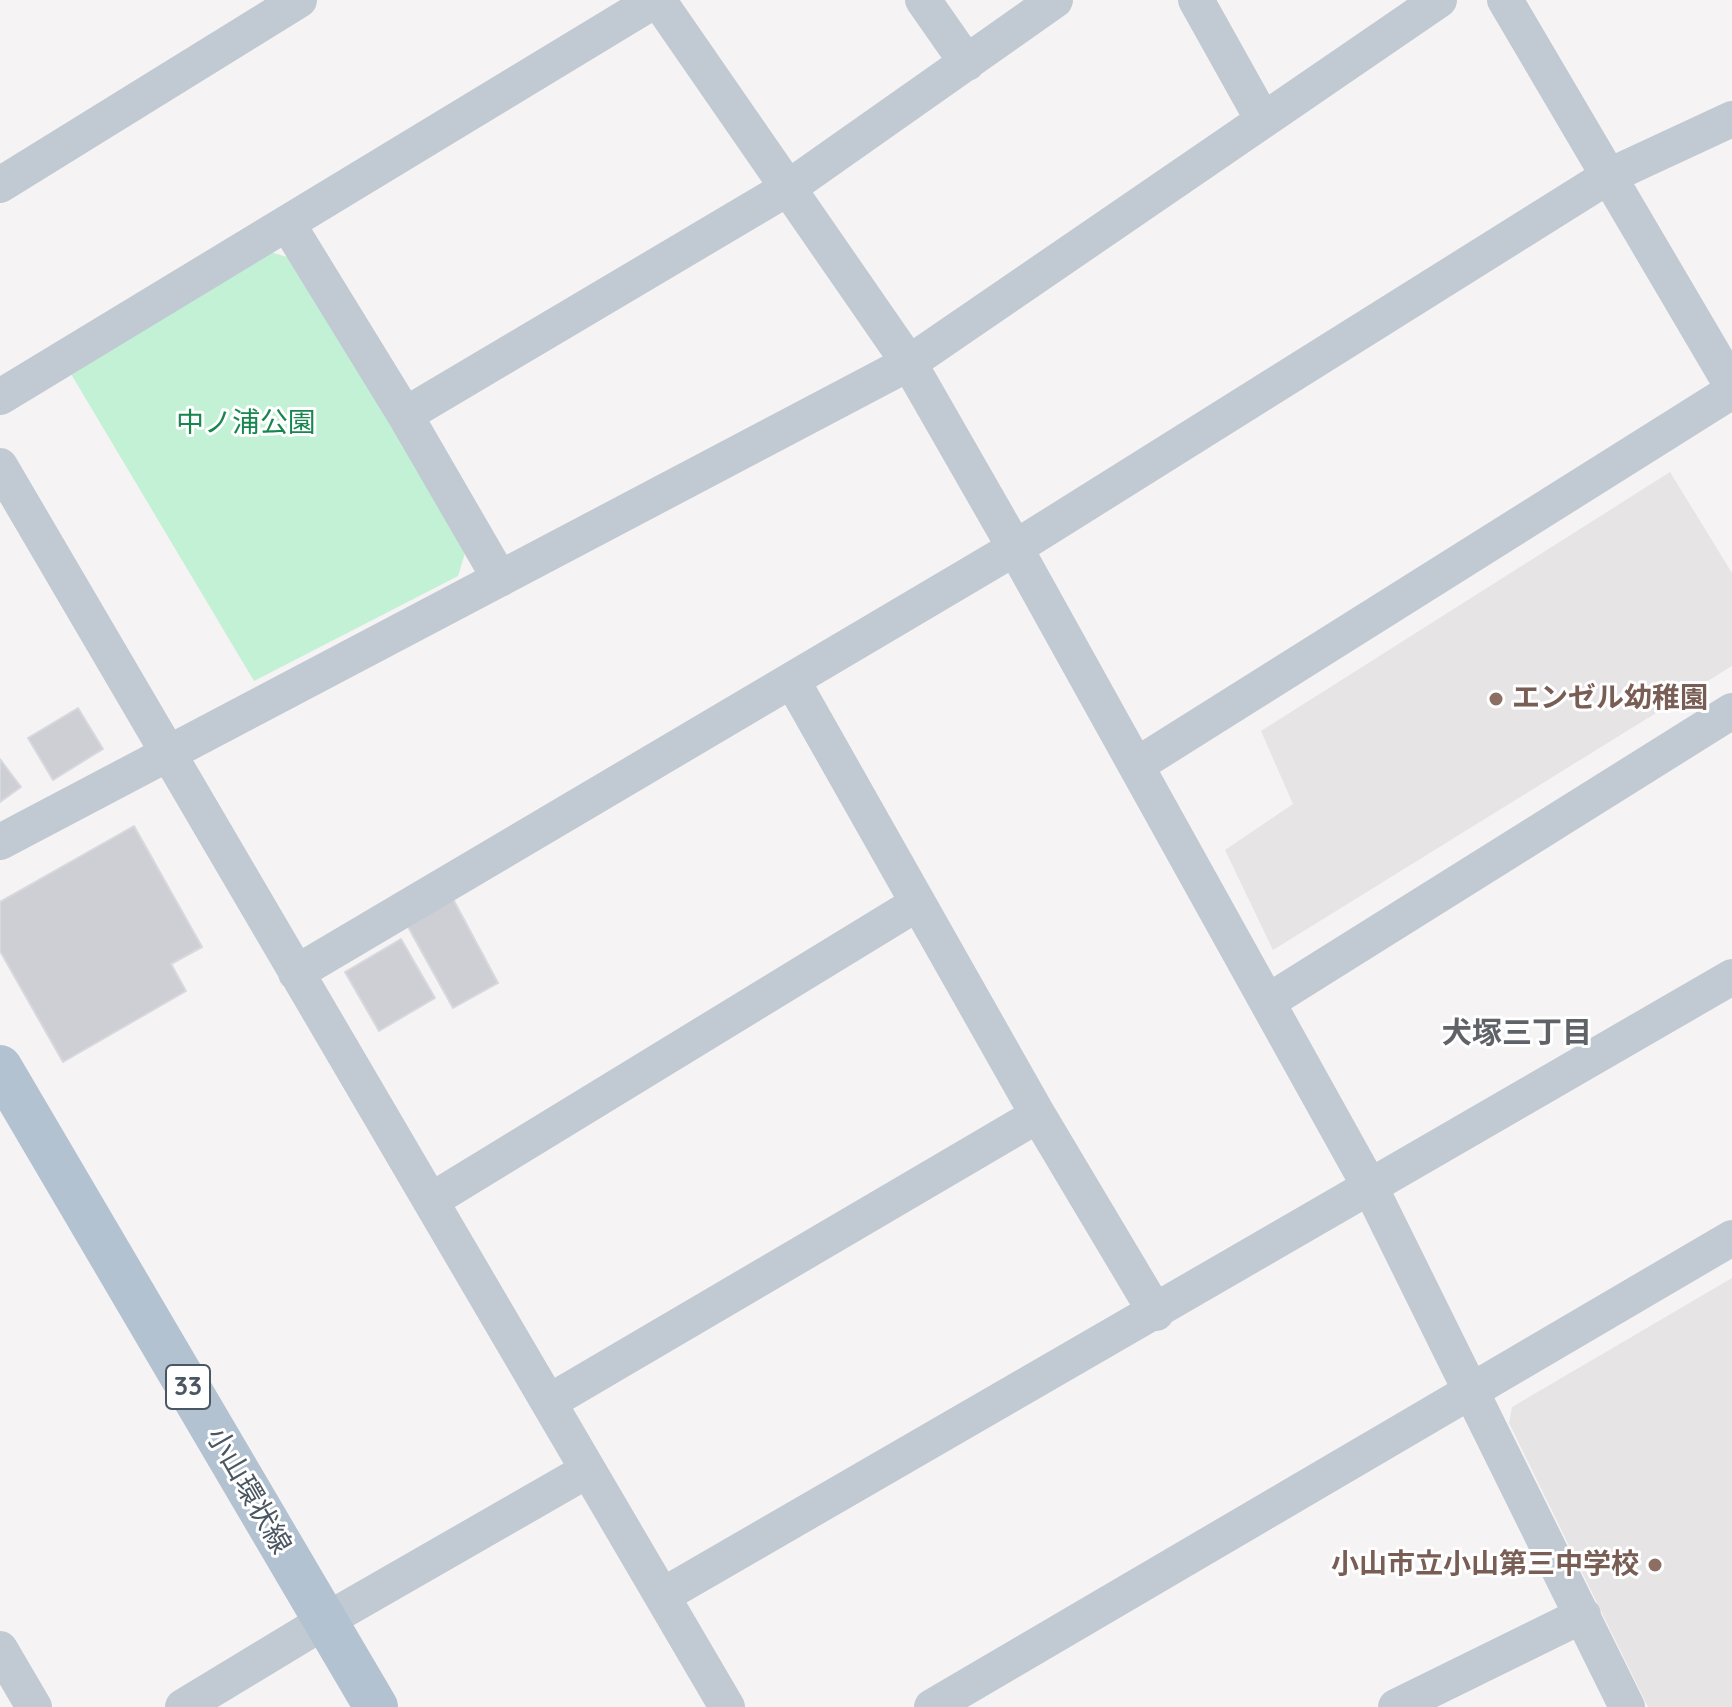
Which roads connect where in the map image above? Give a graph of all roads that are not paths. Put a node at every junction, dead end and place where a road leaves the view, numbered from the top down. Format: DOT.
graph roads {
  1 [pos="299,0"];
  2 [pos="656,0"];
  3 [pos="923,0"];
  4 [pos="1055,0"];
  5 [pos="1196,0"];
  6 [pos="1439,0"];
  7 [pos="1505,0"];
  8 [pos="967,63"];
  9 [pos="1732,119"];
  10 [pos="1263,120"];
  11 [pos="1607,177"];
  12 [pos="0,185"];
  13 [pos="788,188"];
  14 [pos="287,223"];
  15 [pos="909,363"];
  16 [pos="1732,389"];
  17 [pos="0,397"];
  18 [pos="405,415"];
  19 [pos="0,466"];
  20 [pos="1015,548"];
  21 [pos="500,579"];
  22 [pos="793,682"];
  23 [pos="1732,711"];
  24 [pos="167,752"];
  25 [pos="1137,765"];
  26 [pos="0,842"];
  27 [pos="918,903"];
  28 [pos="296,973"];
  29 [pos="1732,977"];
  30 [pos="1269,1001"];
  31 [pos="0,1067"];
  32 [pos="1038,1115"];
  33 [pos="1370,1187"];
  34 [pos="432,1200"];
  35 [pos="1732,1238"];
  36 [pos="1156,1313"];
  37 [pos="1473,1389"];
  38 [pos="549,1402"];
  39 [pos="588,1470"];
  40 [pos="662,1596"];
  41 [pos="1583,1615"];
  42 [pos="325,1621"];
  43 [pos="0,1649"];
  44 [pos="34,1707"];
  45 [pos="183,1707"];
  46 [pos="376,1707"];
  47 [pos="727,1707"];
  48 [pos="932,1707"];
  49 [pos="1396,1707"];
  50 [pos="1627,1707"];
  1 -- 12 [label="street"];
  2 -- 13 [label="street"];
  2 -- 14 [label="street"];
  3 -- 8 [label="street"];
  4 -- 8 [label="street"];
  5 -- 10 [label="street"];
  6 -- 10 [label="street"];
  7 -- 11 [label="street"];
  8 -- 13 [label="street"];
  9 -- 11 [label="street"];
  10 -- 15 [label="street"];
  11 -- 16 [label="street"];
  11 -- 20 [label="street"];
  13 -- 15 [label="street"];
  13 -- 18 [label="street"];
  14 -- 17 [label="street"];
  14 -- 18 [label="street"];
  15 -- 20 [label="street"];
  15 -- 21 [label="street"];
  16 -- 25 [label="street"];
  18 -- 21 [label="street"];
  19 -- 24 [label="street"];
  20 -- 22 [label="street"];
  20 -- 25 [label="street"];
  21 -- 24 [label="street"];
  22 -- 27 [label="street"];
  22 -- 28 [label="street"];
  23 -- 30 [label="street"];
  24 -- 26 [label="street"];
  24 -- 28 [label="street"];
  25 -- 30 [label="street"];
  27 -- 32 [label="street"];
  27 -- 34 [label="street"];
  28 -- 34 [label="street"];
  29 -- 33 [label="street"];
  30 -- 33 [label="street"];
  31 -- 42 [label="main road, 小山環状線 / 33"];
  32 -- 36 [label="street"];
  32 -- 38 [label="street"];
  33 -- 36 [label="street"];
  33 -- 37 [label="street"];
  34 -- 38 [label="street"];
  35 -- 37 [label="street"];
  36 -- 40 [label="street"];
  37 -- 41 [label="street"];
  37 -- 48 [label="street"];
  38 -- 39 [label="street"];
  39 -- 40 [label="street"];
  39 -- 42 [label="street"];
  40 -- 47 [label="street"];
  41 -- 49 [label="street"];
  41 -- 50 [label="street"];
  42 -- 45 [label="street"];
  42 -- 46 [label="main road, 小山環状線 / 33"];
  43 -- 44 [label="street"];
}
